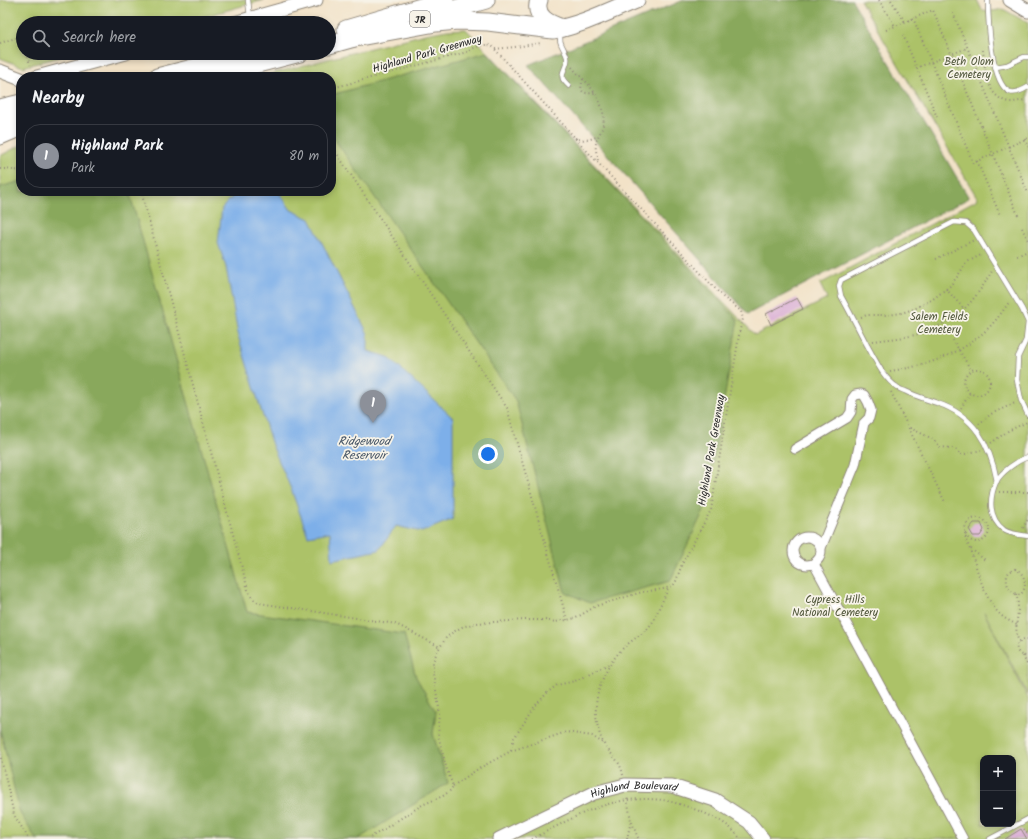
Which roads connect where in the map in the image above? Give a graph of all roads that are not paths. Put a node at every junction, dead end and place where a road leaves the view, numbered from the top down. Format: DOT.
graph roads {
  1 [pos="248,0"];
  2 [pos="313,0"];
  3 [pos="445,0"];
  4 [pos="486,0"];
  5 [pos="539,0"];
  6 [pos="636,0"];
  7 [pos="988,0"];
  8 [pos="1010,0"];
  9 [pos="1028,11"];
  10 [pos="250,16"];
  11 [pos="257,16"];
  12 [pos="563,28"];
  13 [pos="336,31"];
  14 [pos="354,38"];
  15 [pos="336,43"];
  16 [pos="1028,57"];
  17 [pos="100,60"];
  18 [pos="224,60"];
  19 [pos="273,60"];
  20 [pos="996,67"];
  21 [pos="0,71"];
  22 [pos="56,72"];
  23 [pos="177,72"];
  24 [pos="226,72"];
  25 [pos="16,77"];
  26 [pos="569,86"];
  27 [pos="1028,87"];
  28 [pos="16,104"];
  29 [pos="0,108"];
  30 [pos="16,116"];
  31 [pos="0,122"];
  32 [pos="16,129"];
  33 [pos="0,136"];
  34 [pos="1028,329"];
  35 [pos="1028,415"];
  36 [pos="795,448"];
  37 [pos="1028,457"];
  38 [pos="997,481"];
  39 [pos="1028,536"];
  40 [pos="821,548"];
  41 [pos="814,564"];
  42 [pos="1028,819"];
  43 [pos="499,839"];
  44 [pos="763,839"];
  45 [pos="962,839"];
  46 [pos="990,839"];
  1 -- 10 [label="lane"];
  2 -- 11 [label="main road"];
  3 -- 13 [label="highway, JR"];
  4 -- 14 [label="highway, JR"];
  5 -- 12 [label="highway"];
  6 -- 12 [label="highway"];
  7 -- 20 [label="lane"];
  8 -- 9 [label="main road"];
  12 -- 14 [label="highway"];
  12 -- 26 [label="lane"];
  14 -- 15 [label="highway, JR"];
  16 -- 20 [label="lane"];
  17 -- 22 [label="main road"];
  18 -- 23 [label="highway"];
  19 -- 24 [label="highway"];
  20 -- 27 [label="lane"];
  21 -- 25 [label="main road"];
  28 -- 29 [label="highway"];
  30 -- 31 [label="highway"];
  32 -- 33 [label="highway"];
  34 -- 35 [label="lane"];
  34 -- 38 [label="lane"];
  36 -- 40 [label="street"];
  37 -- 38 [label="lane"];
  38 -- 39 [label="lane"];
  40 -- 41 [label="street"];
  40 -- 41 [label="street"];
  41 -- 45 [label="street"];
  42 -- 46 [label="lane"];
  43 -- 44 [label="main road, Highland Boulevard"];
}
